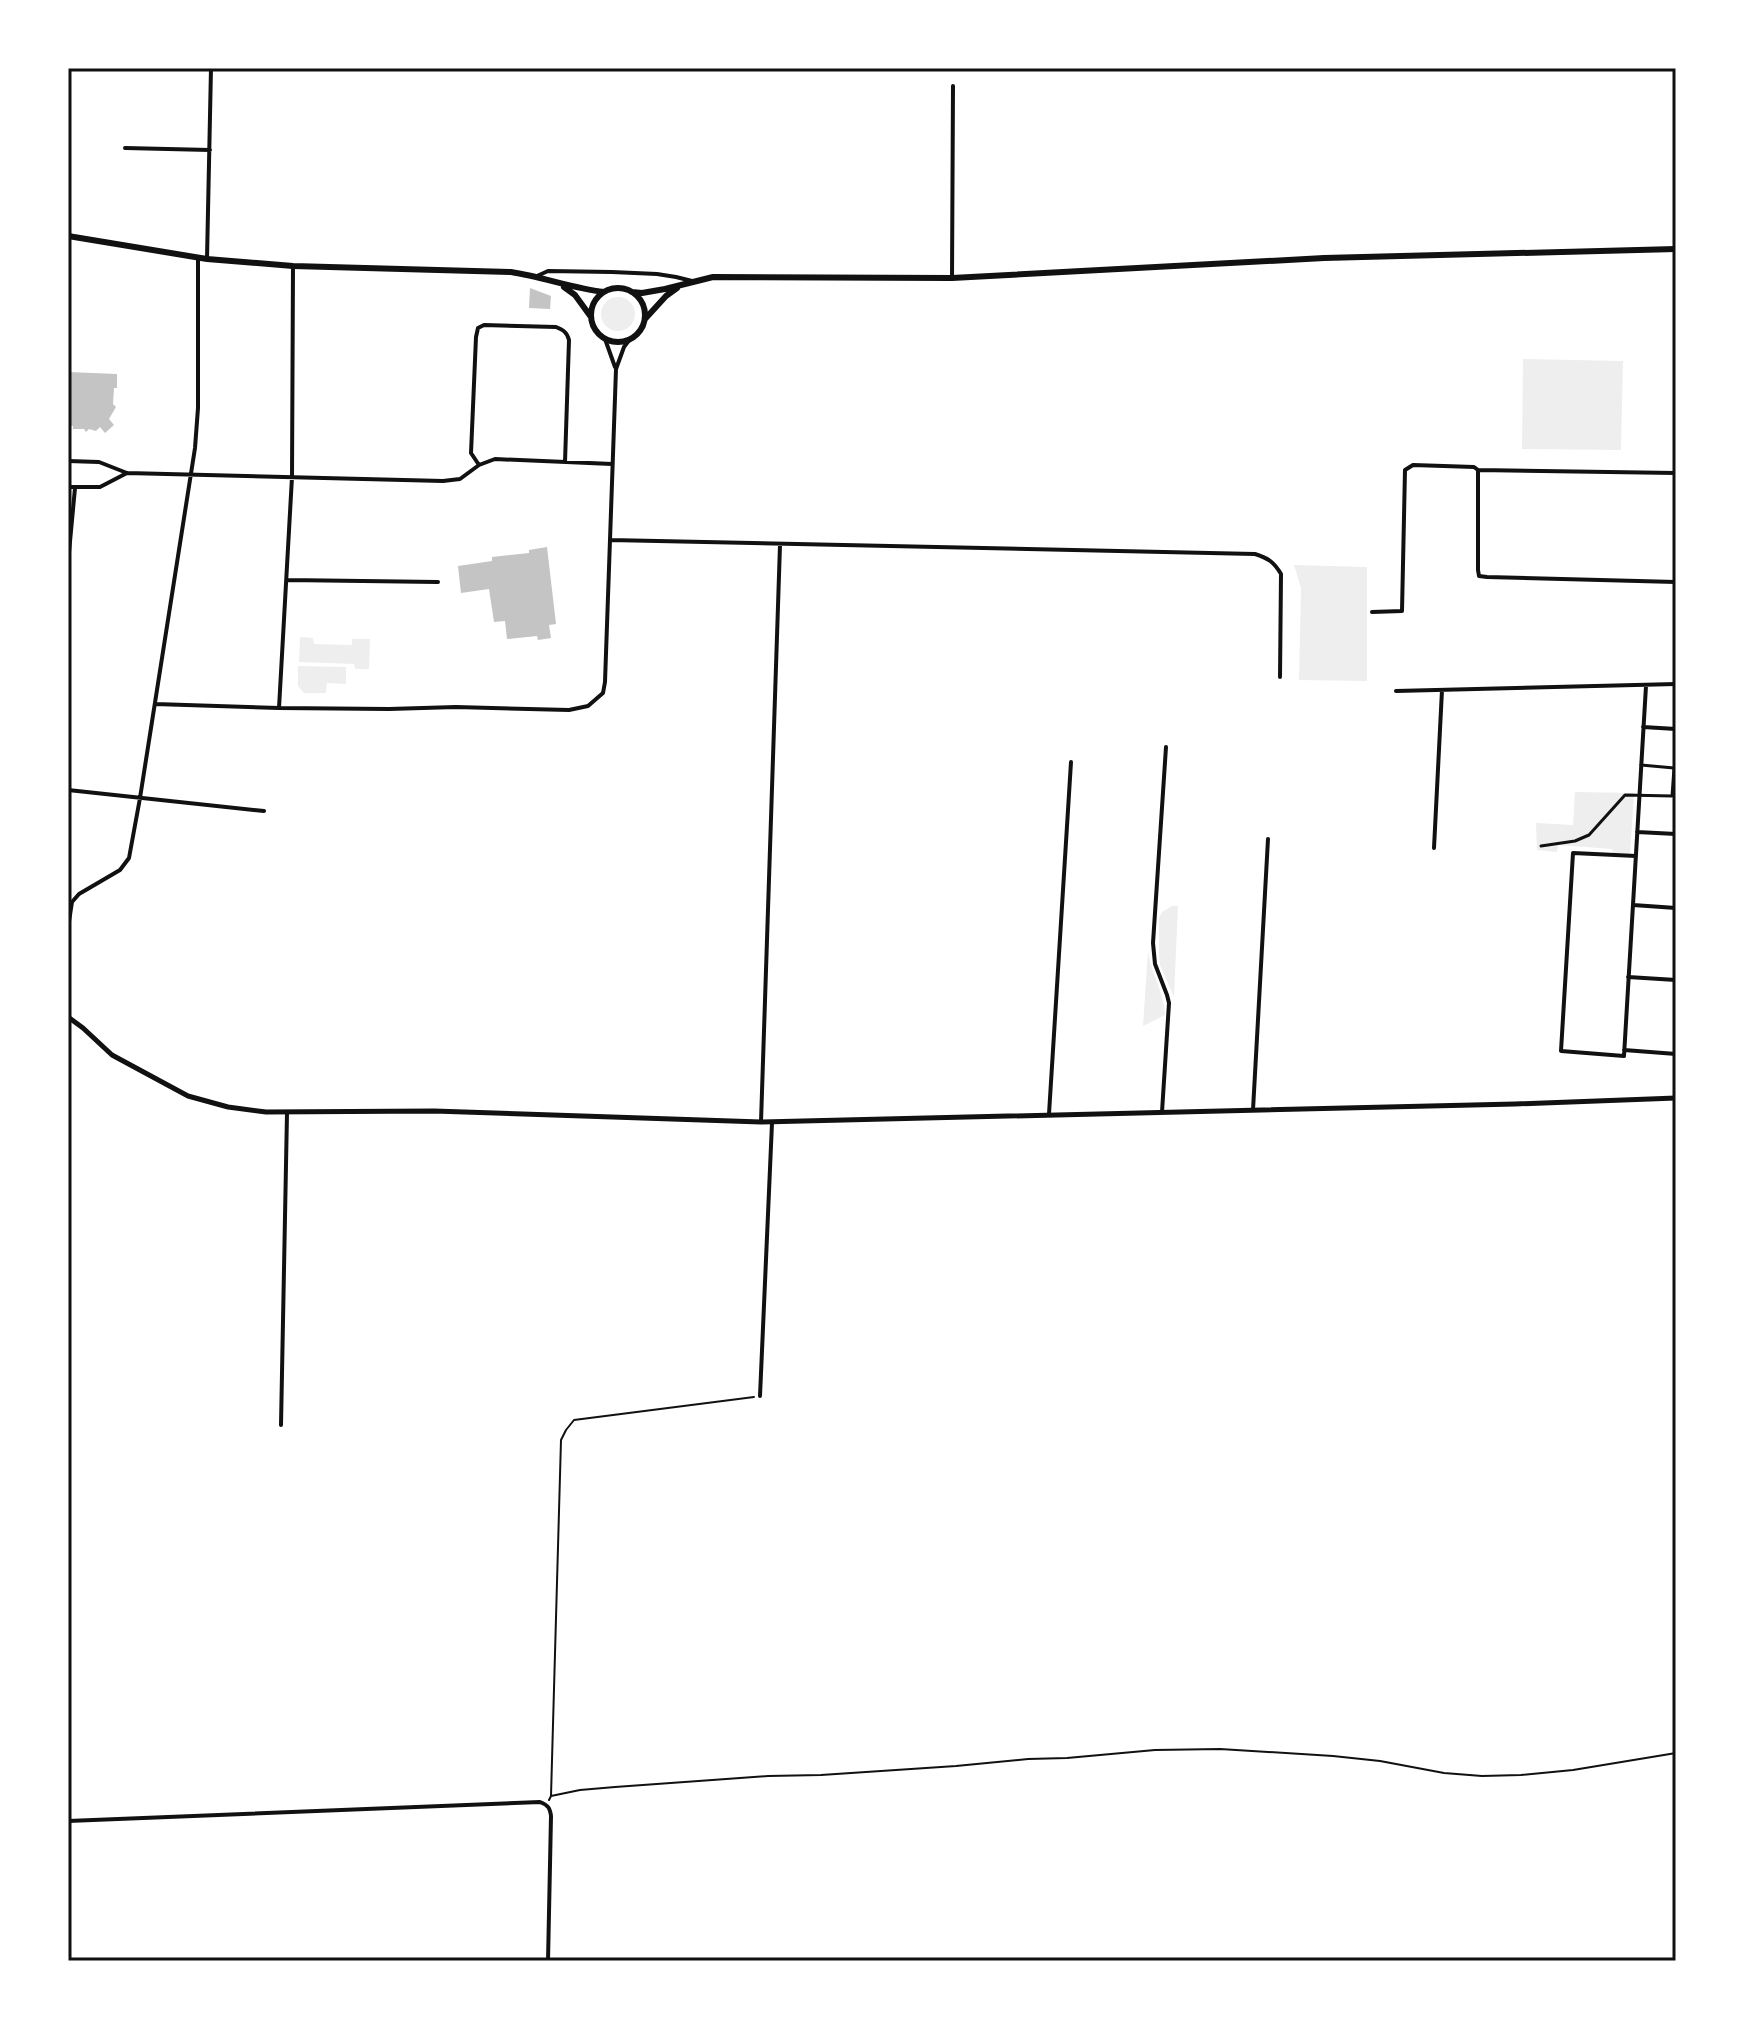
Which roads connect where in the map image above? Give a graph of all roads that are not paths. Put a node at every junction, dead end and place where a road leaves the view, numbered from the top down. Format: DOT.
graph roads {
  1 [pos="211,68"];
  2 [pos="953,86"];
  3 [pos="125,148"];
  4 [pos="210,150"];
  5 [pos="68,236"];
  6 [pos="1676,249"];
  7 [pos="198,259"];
  8 [pos="207,259"];
  9 [pos="293,266"];
  10 [pos="537,276"];
  11 [pos="952,278"];
  12 [pos="694,282"];
  13 [pos="558,283"];
  14 [pos="679,286"];
  15 [pos="604,292"];
  16 [pos="632,292"];
  17 [pos="591,317"];
  18 [pos="645,319"];
  19 [pos="605,339"];
  20 [pos="630,339"];
  21 [pos="616,369"];
  22 [pos="68,461"];
  23 [pos="565,462"];
  24 [pos="612,464"];
  25 [pos="479,465"];
  26 [pos="1478,470"];
  27 [pos="127,473"];
  28 [pos="1676,473"];
  29 [pos="191,474"];
  30 [pos="292,477"];
  31 [pos="68,487"];
  32 [pos="75,488"];
  33 [pos="610,540"];
  34 [pos="780,544"];
  35 [pos="68,563"];
  36 [pos="287,580"];
  37 [pos="438,582"];
  38 [pos="1676,582"];
  39 [pos="1372,612"];
  40 [pos="1280,677"];
  41 [pos="1676,684"];
  42 [pos="1646,686"];
  43 [pos="1442,690"];
  44 [pos="1396,691"];
  45 [pos="155,704"];
  46 [pos="279,708"];
  47 [pos="1643,727"];
  48 [pos="1676,729"];
  49 [pos="1166,747"];
  50 [pos="1071,762"];
  51 [pos="1641,765"];
  52 [pos="68,790"];
  53 [pos="1639,795"];
  54 [pos="140,798"];
  55 [pos="264,811"];
  56 [pos="1637,832"];
  57 [pos="1676,834"];
  58 [pos="1268,839"];
  59 [pos="1541,846"];
  60 [pos="1434,848"];
  61 [pos="1636,856"];
  62 [pos="1633,905"];
  63 [pos="1676,908"];
  64 [pos="68,928"];
  65 [pos="1628,977"];
  66 [pos="1676,980"];
  67 [pos="70,1020"];
  68 [pos="1624,1050"];
  69 [pos="1676,1054"];
  70 [pos="1676,1098"];
  71 [pos="1253,1110"];
  72 [pos="1162,1112"];
  73 [pos="287,1113"];
  74 [pos="1049,1114"];
  75 [pos="761,1122"];
  76 [pos="772,1122"];
  77 [pos="760,1396"];
  78 [pos="281,1425"];
  79 [pos="68,1821"];
  80 [pos="548,1961"];
  1 -- 4 [label="street"];
  2 -- 11 [label="street"];
  3 -- 4 [label="street"];
  4 -- 8 [label="street"];
  5 -- 7 [label="main road"];
  6 -- 11 [label="main road"];
  7 -- 8 [label="main road"];
  7 -- 29 [label="street"];
  8 -- 9 [label="main road"];
  9 -- 10 [label="main road"];
  9 -- 30 [label="street"];
  10 -- 12 [label="street"];
  10 -- 13 [label="main road"];
  11 -- 12 [label="main road"];
  12 -- 14 [label="main road"];
  13 -- 15 [label="main road"];
  13 -- 17 [label="main road"];
  14 -- 16 [label="main road"];
  14 -- 18 [label="main road"];
  15 -- 16 [label="main road"];
  15 -- 17 [label="main road"];
  16 -- 18 [label="main road"];
  17 -- 19 [label="main road"];
  18 -- 20 [label="main road"];
  19 -- 20 [label="main road"];
  19 -- 21 [label="street"];
  20 -- 21 [label="street"];
  21 -- 24 [label="street"];
  22 -- 27 [label="street"];
  23 -- 24 [label="street"];
  23 -- 25 [label="street"];
  23 -- 25 [label="street"];
  24 -- 33 [label="street"];
  25 -- 30 [label="street"];
  26 -- 28 [label="street"];
  26 -- 38 [label="street"];
  26 -- 39 [label="street"];
  27 -- 29 [label="street"];
  27 -- 32 [label="street"];
  29 -- 30 [label="street"];
  29 -- 45 [label="street"];
  30 -- 36 [label="street"];
  31 -- 32 [label="street"];
  32 -- 35 [label="street"];
  33 -- 34 [label="street"];
  33 -- 46 [label="street"];
  34 -- 40 [label="street"];
  34 -- 75 [label="street"];
  36 -- 37 [label="street"];
  36 -- 46 [label="street"];
  41 -- 42 [label="street"];
  42 -- 43 [label="street"];
  42 -- 47 [label="street"];
  43 -- 44 [label="street"];
  43 -- 60 [label="street"];
  45 -- 46 [label="street"];
  45 -- 54 [label="street"];
  47 -- 48 [label="street"];
  47 -- 51 [label="street"];
  49 -- 72 [label="street"];
  50 -- 74 [label="street"];
  51 -- 53 [label="street"];
  51 -- 53 [label="street"];
  52 -- 54 [label="street"];
  53 -- 56 [label="street"];
  53 -- 59 [label="street"];
  54 -- 55 [label="street"];
  54 -- 64 [label="street"];
  56 -- 57 [label="street"];
  56 -- 61 [label="street"];
  58 -- 71 [label="street"];
  61 -- 62 [label="street"];
  61 -- 68 [label="street"];
  62 -- 63 [label="street"];
  62 -- 65 [label="street"];
  65 -- 66 [label="street"];
  65 -- 68 [label="street"];
  67 -- 73 [label="street"];
  68 -- 69 [label="street"];
  70 -- 71 [label="street"];
  71 -- 72 [label="street"];
  72 -- 74 [label="street"];
  73 -- 75 [label="street"];
  73 -- 78 [label="street"];
  74 -- 76 [label="street"];
  75 -- 76 [label="street"];
  76 -- 77 [label="street"];
  79 -- 80 [label="street"];
}
